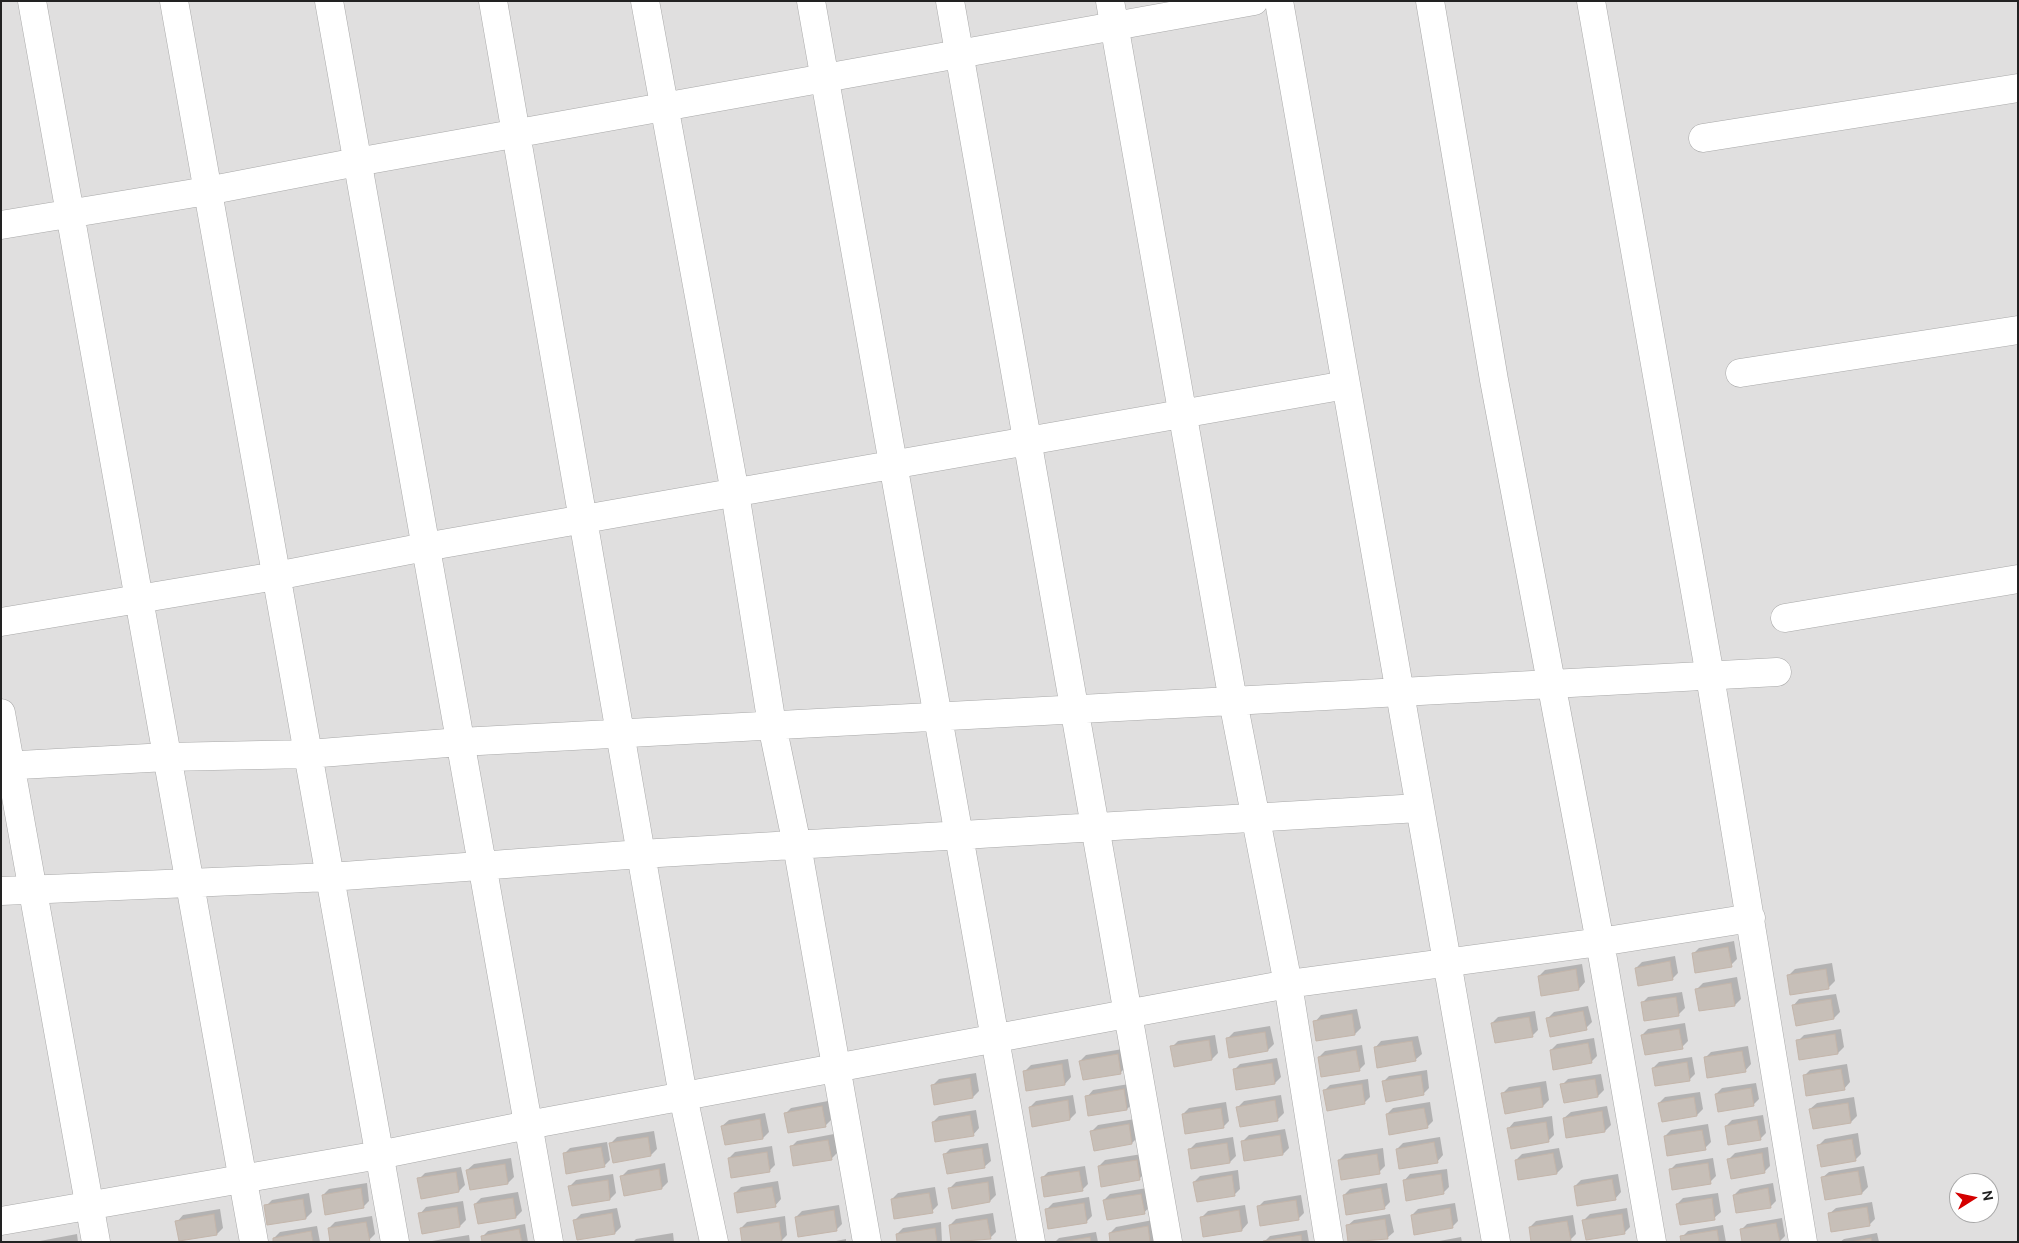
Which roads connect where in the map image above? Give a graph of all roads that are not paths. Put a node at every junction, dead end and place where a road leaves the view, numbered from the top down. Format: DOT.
graph roads {
  1 [pos="32,1"];
  2 [pos="174,1"];
  3 [pos="329,1"];
  4 [pos="493,1"];
  5 [pos="645,1"];
  6 [pos="811,1"];
  7 [pos="950,1"];
  8 [pos="1254,1"];
  9 [pos="1279,1"];
  10 [pos="1430,1"];
  11 [pos="1592,1"];
  12 [pos="1112,14"];
  13 [pos="959,54"];
  14 [pos="824,78"];
  15 [pos="2018,88"];
  16 [pos="663,107"];
  17 [pos="516,133"];
  18 [pos="1703,138"];
  19 [pos="357,162"];
  20 [pos="207,191"];
  21 [pos="70,213"];
  22 [pos="1,225"];
  23 [pos="2018,330"];
  24 [pos="1740,373"];
  25 [pos="1346,385"];
  26 [pos="1182,414"];
  27 [pos="1027,441"];
  28 [pos="892,465"];
  29 [pos="735,493"];
  30 [pos="582,520"];
  31 [pos="425,547"];
  32 [pos="276,576"];
  33 [pos="2018,579"];
  34 [pos="139,598"];
  35 [pos="1785,618"];
  36 [pos="1,622"];
  37 [pos="1778,672"];
  38 [pos="1710,676"];
  39 [pos="1550,684"];
  40 [pos="1399,692"];
  41 [pos="1233,701"];
  42 [pos="1074,709"];
  43 [pos="1,713"];
  44 [pos="937,717"];
  45 [pos="772,725"];
  46 [pos="620,734"];
  47 [pos="460,742"];
  48 [pos="308,754"];
  49 [pos="167,757"];
  50 [pos="6,765"];
  51 [pos="1419,808"];
  52 [pos="1256,818"];
  53 [pos="1095,828"];
  54 [pos="958,836"];
  55 [pos="797,845"];
  56 [pos="641,854"];
  57 [pos="481,864"];
  58 [pos="330,877"];
  59 [pos="190,882"];
  60 [pos="33,889"];
  61 [pos="1,891"];
  62 [pos="1751,918"];
  63 [pos="1600,942"];
  64 [pos="1445,964"];
  65 [pos="1288,984"];
  66 [pos="1128,1013"];
  67 [pos="994,1038"];
  68 [pos="836,1067"];
  69 [pos="683,1096"];
  70 [pos="528,1125"];
  71 [pos="379,1155"];
  72 [pos="242,1178"];
  73 [pos="90,1205"];
  74 [pos="1,1221"];
  75 [pos="96,1242"];
  76 [pos="254,1242"];
  77 [pos="395,1242"];
  78 [pos="549,1242"];
  79 [pos="714,1242"];
  80 [pos="867,1242"];
  81 [pos="1031,1242"];
  82 [pos="1168,1242"];
  83 [pos="1329,1242"];
  84 [pos="1496,1242"];
  85 [pos="1652,1242"];
  86 [pos="1803,1242"];
  1 -- 21 [label="street"];
  2 -- 20 [label="street"];
  3 -- 19 [label="street"];
  4 -- 17 [label="street"];
  5 -- 16 [label="street"];
  6 -- 14 [label="street"];
  7 -- 13 [label="street"];
  8 -- 12 [label="street"];
  9 -- 25 [label="street"];
  10 -- 39 [label="street"];
  11 -- 38 [label="street"];
  12 -- 13 [label="street"];
  12 -- 26 [label="street"];
  13 -- 14 [label="street"];
  13 -- 27 [label="street"];
  14 -- 16 [label="street"];
  14 -- 28 [label="street"];
  15 -- 18 [label="street"];
  16 -- 17 [label="street"];
  16 -- 29 [label="street"];
  17 -- 19 [label="street"];
  17 -- 30 [label="street"];
  19 -- 20 [label="street"];
  19 -- 31 [label="street"];
  20 -- 21 [label="street"];
  20 -- 32 [label="street"];
  21 -- 22 [label="street"];
  21 -- 34 [label="street"];
  23 -- 24 [label="street"];
  25 -- 26 [label="street"];
  25 -- 40 [label="street"];
  26 -- 27 [label="street"];
  26 -- 41 [label="street"];
  27 -- 28 [label="street"];
  27 -- 42 [label="street"];
  28 -- 29 [label="street"];
  28 -- 44 [label="street"];
  29 -- 30 [label="street"];
  29 -- 45 [label="street"];
  30 -- 31 [label="street"];
  30 -- 46 [label="street"];
  31 -- 32 [label="street"];
  31 -- 47 [label="street"];
  32 -- 34 [label="street"];
  32 -- 48 [label="street"];
  33 -- 35 [label="street"];
  34 -- 36 [label="street"];
  34 -- 49 [label="street"];
  37 -- 38 [label="street"];
  38 -- 39 [label="street"];
  38 -- 62 [label="street"];
  39 -- 40 [label="street"];
  39 -- 63 [label="street"];
  40 -- 41 [label="street"];
  40 -- 51 [label="street"];
  41 -- 42 [label="street"];
  41 -- 52 [label="street"];
  42 -- 44 [label="street"];
  42 -- 53 [label="street"];
  43 -- 50 [label="street"];
  44 -- 45 [label="street"];
  44 -- 54 [label="street"];
  45 -- 46 [label="street"];
  45 -- 55 [label="street"];
  46 -- 47 [label="street"];
  46 -- 56 [label="street"];
  47 -- 48 [label="street"];
  47 -- 57 [label="street"];
  48 -- 49 [label="street"];
  48 -- 58 [label="street"];
  49 -- 50 [label="street"];
  49 -- 59 [label="street"];
  50 -- 60 [label="street"];
  51 -- 52 [label="street"];
  51 -- 64 [label="street"];
  52 -- 53 [label="street"];
  52 -- 65 [label="street"];
  53 -- 54 [label="street"];
  53 -- 66 [label="street"];
  54 -- 55 [label="street"];
  54 -- 67 [label="street"];
  55 -- 56 [label="street"];
  55 -- 68 [label="street"];
  56 -- 57 [label="street"];
  56 -- 69 [label="street"];
  57 -- 58 [label="street"];
  57 -- 70 [label="street"];
  58 -- 59 [label="street"];
  58 -- 71 [label="street"];
  59 -- 60 [label="street"];
  59 -- 72 [label="street"];
  60 -- 61 [label="street"];
  60 -- 73 [label="street"];
  62 -- 63 [label="street"];
  62 -- 86 [label="street"];
  63 -- 64 [label="street"];
  63 -- 85 [label="street"];
  64 -- 65 [label="street"];
  64 -- 84 [label="street"];
  65 -- 66 [label="street"];
  65 -- 83 [label="street"];
  66 -- 67 [label="street"];
  66 -- 82 [label="street"];
  67 -- 68 [label="street"];
  67 -- 81 [label="street"];
  68 -- 69 [label="street"];
  68 -- 80 [label="street"];
  69 -- 70 [label="street"];
  69 -- 79 [label="street"];
  70 -- 71 [label="street"];
  70 -- 78 [label="street"];
  71 -- 72 [label="street"];
  71 -- 77 [label="street"];
  72 -- 73 [label="street"];
  72 -- 76 [label="street"];
  73 -- 74 [label="street"];
  73 -- 75 [label="street"];
}
